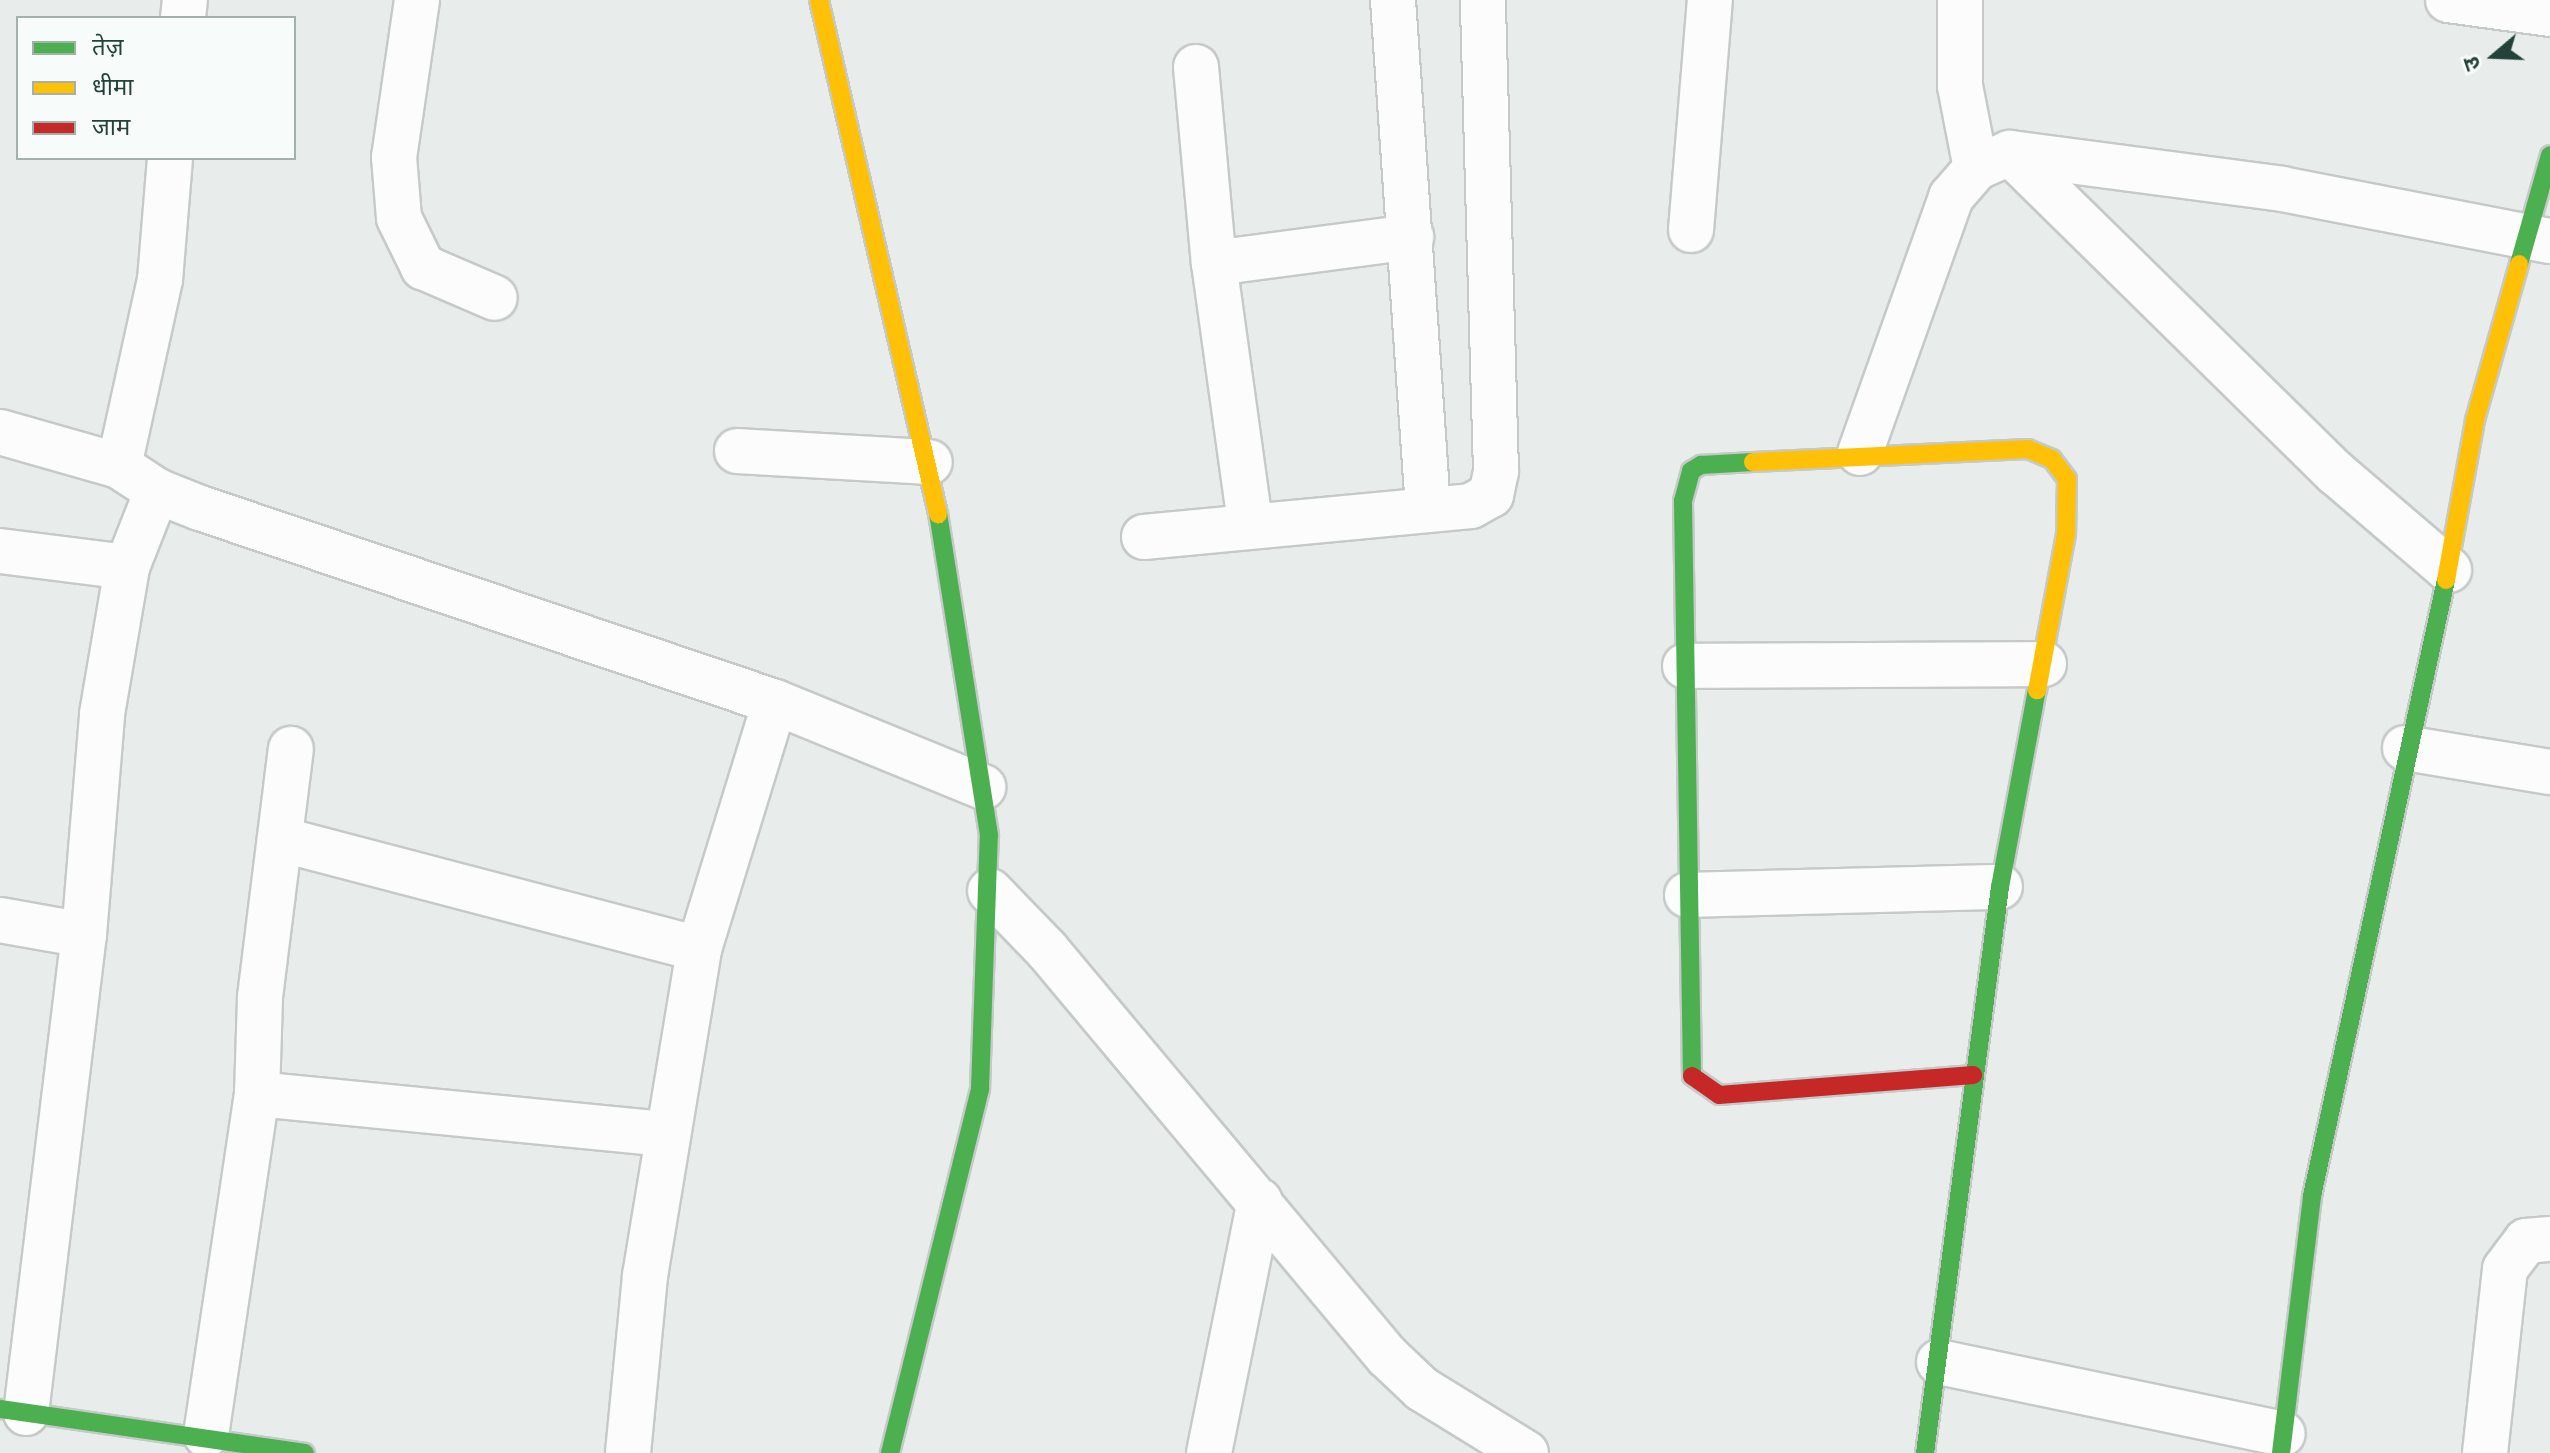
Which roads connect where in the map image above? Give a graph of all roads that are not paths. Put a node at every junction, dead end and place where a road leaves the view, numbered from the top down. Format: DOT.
graph roads {
  1 [pos="417,0"];
  2 [pos="819,0"];
  3 [pos="1393,0"];
  4 [pos="1483,0"];
  5 [pos="1710,0"];
  6 [pos="1960,0"];
  7 [pos="2448,0"];
  8 [pos="2550,14"];
  9 [pos="1196,67"];
  10 [pos="2550,155"];
  11 [pos="170,160"];
  12 [pos="1993,161"];
  13 [pos="1691,230"];
  14 [pos="1411,237"];
  15 [pos="2537,237"];
  16 [pos="1214,263"];
  17 [pos="495,298"];
  18 [pos="0,432"];
  19 [pos="737,451"];
  20 [pos="1860,453"];
  21 [pos="930,462"];
  22 [pos="119,466"];
  23 [pos="157,491"];
  24 [pos="1428,508"];
  25 [pos="1250,523"];
  26 [pos="1144,537"];
  27 [pos="0,551"];
  28 [pos="127,567"];
  29 [pos="2449,570"];
  30 [pos="2044,664"];
  31 [pos="1685,666"];
  32 [pos="775,702"];
  33 [pos="2405,748"];
  34 [pos="291,749"];
  35 [pos="2550,772"];
  36 [pos="983,787"];
  37 [pos="280,839"];
  38 [pos="2000,887"];
  39 [pos="990,891"];
  40 [pos="1687,895"];
  41 [pos="0,920"];
  42 [pos="84,935"];
  43 [pos="699,949"];
  44 [pos="1973,1075"];
  45 [pos="257,1094"];
  46 [pos="667,1134"];
  47 [pos="1260,1201"];
  48 [pos="2550,1239"];
  49 [pos="1939,1362"];
  50 [pos="13,1411"];
  51 [pos="206,1435"];
  52 [pos="2282,1444"];
  53 [pos="305,1453"];
  54 [pos="628,1453"];
  55 [pos="890,1453"];
  56 [pos="1209,1453"];
  57 [pos="1526,1453"];
  58 [pos="1925,1453"];
  59 [pos="2485,1453"];
  1 -- 17 [label="street"];
  2 -- 21 [label="street"];
  3 -- 14 [label="street"];
  4 -- 24 [label="street"];
  5 -- 13 [label="street"];
  6 -- 12 [label="street"];
  7 -- 8 [label="street"];
  9 -- 16 [label="street"];
  10 -- 15 [label="street"];
  11 -- 22 [label="street"];
  12 -- 15 [label="street"];
  12 -- 20 [label="street"];
  12 -- 29 [label="street"];
  14 -- 16 [label="street"];
  14 -- 24 [label="street"];
  15 -- 29 [label="street"];
  16 -- 25 [label="street"];
  18 -- 22 [label="street"];
  19 -- 21 [label="street"];
  20 -- 30 [label="street"];
  20 -- 31 [label="street"];
  21 -- 36 [label="street"];
  22 -- 23 [label="street"];
  23 -- 28 [label="street"];
  23 -- 32 [label="street"];
  24 -- 25 [label="street"];
  25 -- 26 [label="street"];
  27 -- 28 [label="street"];
  28 -- 42 [label="street"];
  29 -- 33 [label="street"];
  30 -- 31 [label="street"];
  30 -- 38 [label="street"];
  31 -- 40 [label="street"];
  32 -- 36 [label="street"];
  32 -- 43 [label="street"];
  33 -- 35 [label="street"];
  33 -- 52 [label="street"];
  34 -- 37 [label="street"];
  36 -- 39 [label="street"];
  37 -- 43 [label="street"];
  37 -- 45 [label="street"];
  38 -- 40 [label="street"];
  38 -- 44 [label="street"];
  39 -- 47 [label="street"];
  39 -- 55 [label="street"];
  40 -- 44 [label="street"];
  41 -- 42 [label="street"];
  42 -- 50 [label="street"];
  43 -- 46 [label="street"];
  44 -- 49 [label="street"];
  45 -- 46 [label="street"];
  45 -- 51 [label="street"];
  46 -- 54 [label="street"];
  47 -- 56 [label="street"];
  47 -- 57 [label="street"];
  48 -- 59 [label="street"];
  49 -- 52 [label="street"];
  49 -- 58 [label="street"];
  50 -- 51 [label="street"];
  51 -- 53 [label="street"];
}
